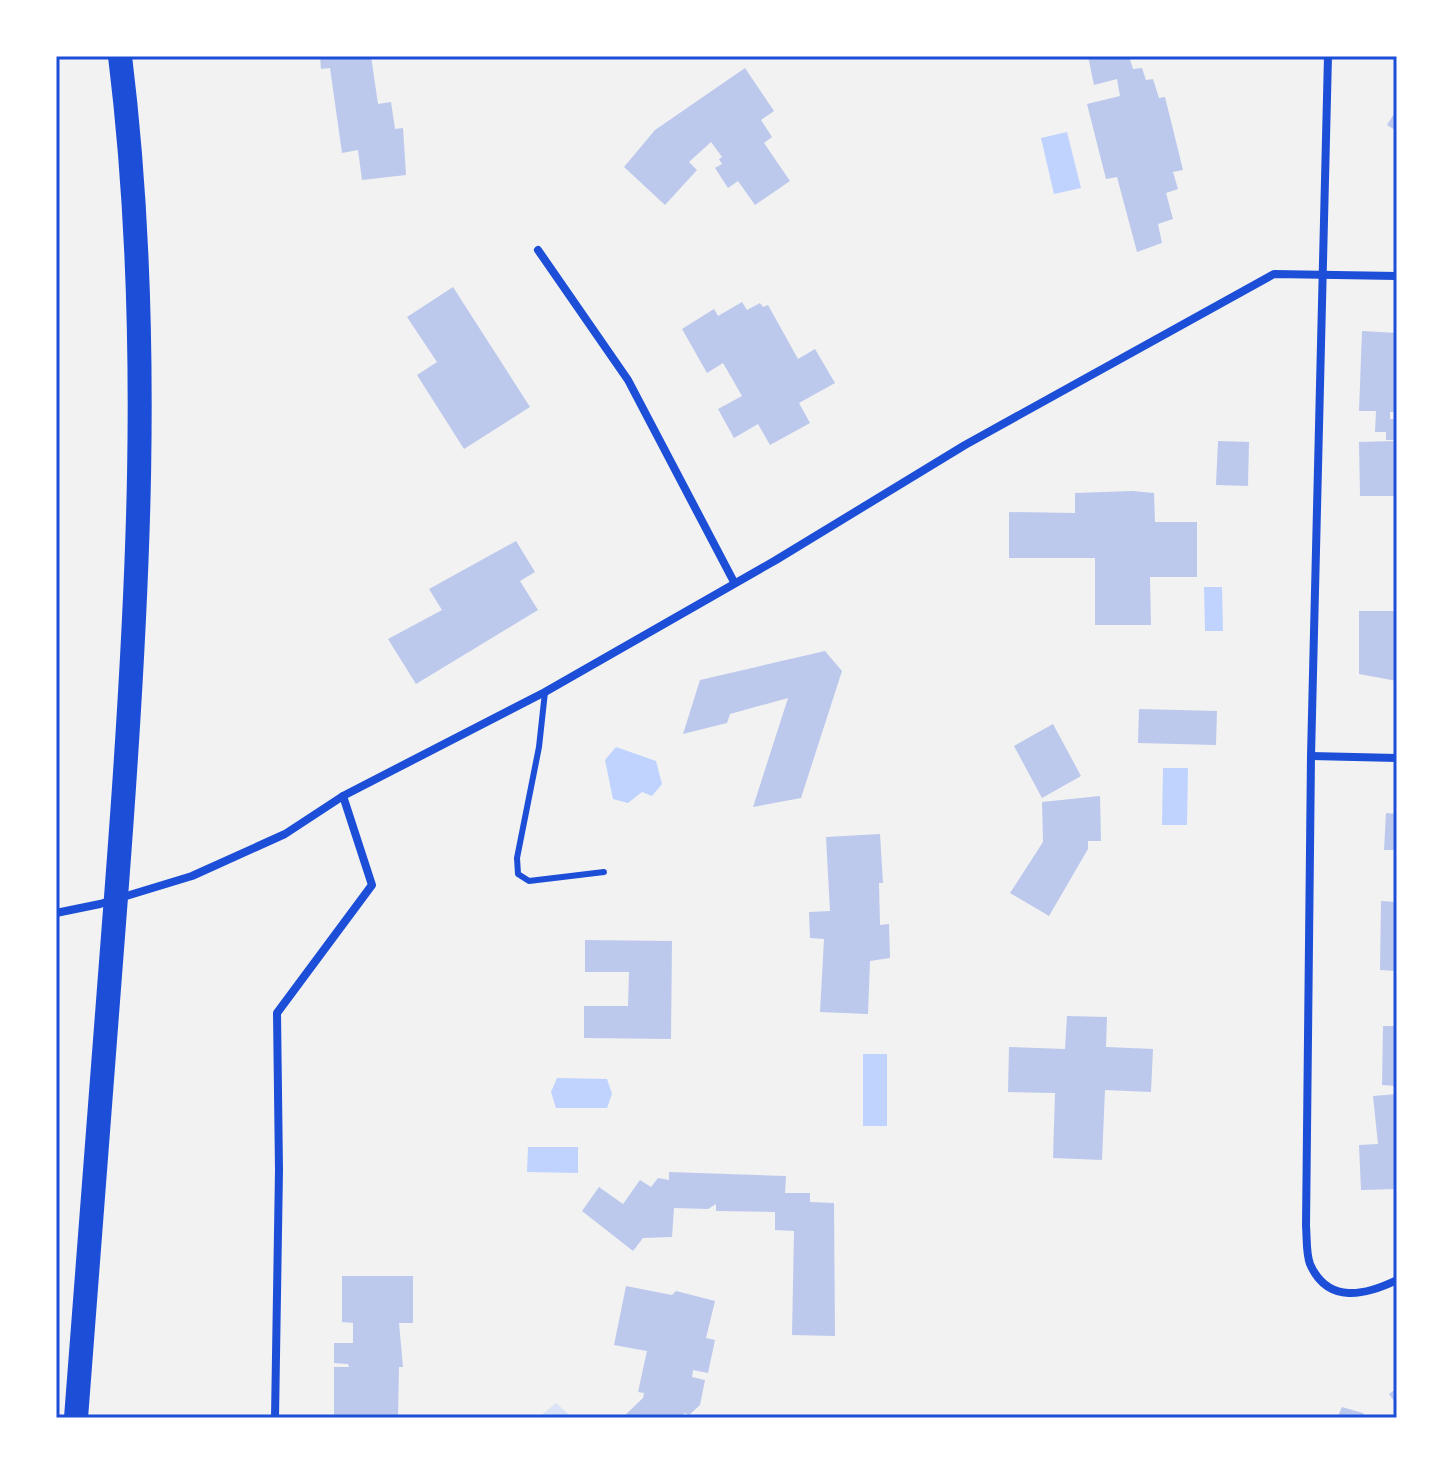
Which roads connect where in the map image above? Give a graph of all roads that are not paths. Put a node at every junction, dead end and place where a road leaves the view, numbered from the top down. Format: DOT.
graph roads {
  1 [pos="120,56"];
  2 [pos="1328,56"];
  3 [pos="538,250"];
  4 [pos="1324,275"];
  5 [pos="1397,276"];
  6 [pos="734,582"];
  7 [pos="545,692"];
  8 [pos="1311,756"];
  9 [pos="1397,758"];
  10 [pos="343,796"];
  11 [pos="604,872"];
  12 [pos="56,913"];
  13 [pos="1397,1280"];
  14 [pos="76,1418"];
  15 [pos="275,1418"];
  1 -- 14 [label="highway"];
  2 -- 4 [label="street"];
  3 -- 6 [label="street"];
  4 -- 5 [label="street"];
  4 -- 6 [label="street"];
  4 -- 8 [label="street"];
  6 -- 7 [label="street"];
  7 -- 10 [label="street"];
  7 -- 11 [label="lane"];
  8 -- 9 [label="street"];
  8 -- 13 [label="street"];
  10 -- 12 [label="street"];
  10 -- 15 [label="street"];
}
